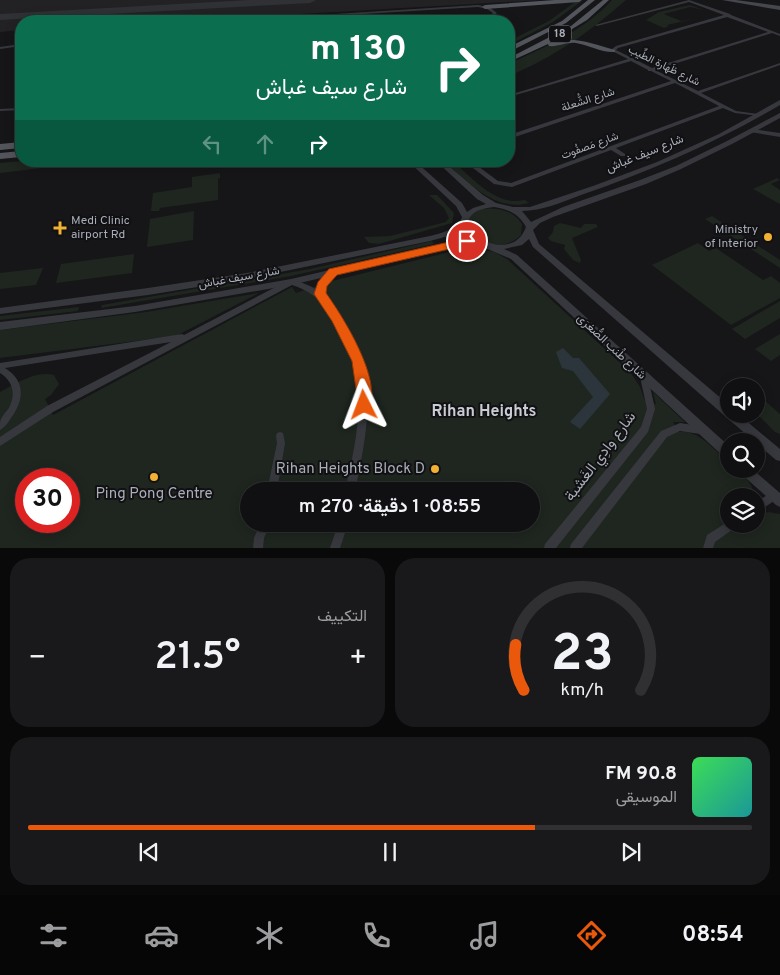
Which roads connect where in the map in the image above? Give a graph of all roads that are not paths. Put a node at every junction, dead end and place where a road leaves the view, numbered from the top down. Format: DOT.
graph roads {
  1 [pos="580,0"];
  2 [pos="592,0"];
  3 [pos="606,0"];
  4 [pos="724,0"];
  5 [pos="745,0"];
  6 [pos="485,7"];
  7 [pos="780,7"];
  8 [pos="325,15"];
  9 [pos="358,15"];
  10 [pos="486,15"];
  11 [pos="492,15"];
  12 [pos="728,15"];
  13 [pos="597,25"];
  14 [pos="772,32"];
  15 [pos="780,35"];
  16 [pos="15,45"];
  17 [pos="0,47"];
  18 [pos="515,47"];
  19 [pos="611,50"];
  20 [pos="515,57"];
  21 [pos="515,58"];
  22 [pos="629,60"];
  23 [pos="780,64"];
  24 [pos="650,70"];
  25 [pos="674,82"];
  26 [pos="697,93"];
  27 [pos="515,94"];
  28 [pos="780,102"];
  29 [pos="724,106"];
  30 [pos="15,108"];
  31 [pos="0,109"];
  32 [pos="734,112"];
  33 [pos="758,115"];
  34 [pos="780,115"];
  35 [pos="770,121"];
  36 [pos="743,124"];
  37 [pos="752,131"];
  38 [pos="779,134"];
  39 [pos="515,135"];
  40 [pos="15,145"];
  41 [pos="0,146"];
  42 [pos="612,148"];
  43 [pos="15,155"];
  44 [pos="623,155"];
  45 [pos="0,156"];
  46 [pos="418,167"];
  47 [pos="446,167"];
  48 [pos="475,167"];
  49 [pos="494,205"];
  50 [pos="513,209"];
  51 [pos="465,221"];
  52 [pos="530,229"];
  53 [pos="479,242"];
  54 [pos="490,246"];
  55 [pos="333,272"];
  56 [pos="291,282"];
  57 [pos="320,294"];
  58 [pos="0,311"];
  59 [pos="0,326"];
  60 [pos="188,336"];
  61 [pos="0,366"];
  62 [pos="0,369"];
  63 [pos="644,377"];
  64 [pos="720,404"];
  65 [pos="742,423"];
  66 [pos="0,426"];
  67 [pos="705,432"];
  68 [pos="280,436"];
  69 [pos="0,442"];
  70 [pos="720,446"];
  71 [pos="780,456"];
  72 [pos="754,478"];
  73 [pos="274,482"];
  74 [pos="352,482"];
  75 [pos="777,498"];
  76 [pos="765,504"];
  77 [pos="261,532"];
  78 [pos="340,532"];
  79 [pos="720,533"];
  80 [pos="255,546"];
  81 [pos="335,548"];
  82 [pos="549,548"];
  83 [pos="575,548"];
  84 [pos="708,548"];
  1 -- 6 [label="main road"];
  2 -- 18 [label="main road, 18"];
  3 -- 20 [label="main road, 18"];
  4 -- 7 [label="main road"];
  5 -- 7 [label="main road"];
  6 -- 8 [label="street"];
  6 -- 11 [label="street"];
  9 -- 10 [label="street"];
  12 -- 13 [label="street"];
  12 -- 14 [label="street"];
  12 -- 19 [label="street, شارع ظَهارة الطِّيب"];
  14 -- 15 [label="street"];
  14 -- 24 [label="street"];
  16 -- 17 [label="street"];
  19 -- 21 [label="main road"];
  19 -- 22 [label="street, شارع ظَهارة الطِّيب"];
  22 -- 24 [label="street, شارع ظَهارة الطِّيب"];
  22 -- 27 [label="street"];
  23 -- 26 [label="street"];
  24 -- 25 [label="street, شارع ظَهارة الطِّيب"];
  25 -- 26 [label="street, شارع ظَهارة الطِّيب"];
  25 -- 39 [label="street, شارع الشُّعلة"];
  26 -- 29 [label="street, شارع ظَهارة الطِّيب"];
  28 -- 33 [label="street, شارع سيف غباش"];
  29 -- 32 [label="street, شارع ظَهارة الطِّيب"];
  29 -- 42 [label="street, شارع مَصفُوت"];
  30 -- 31 [label="street"];
  32 -- 33 [label="street, شارع ظَهارة الطِّيب"];
  32 -- 36 [label="street, شارع ظَهارة الطِّيب"];
  33 -- 36 [label="street, شارع سيف غباش"];
  34 -- 35 [label="street, شارع سيف غباش"];
  35 -- 37 [label="street, شارع سيف غباش"];
  35 -- 38 [label="street"];
  36 -- 50 [label="street, شارع سيف غباش"];
  37 -- 38 [label="street"];
  37 -- 52 [label="street, شارع سيف غباش"];
  40 -- 41 [label="main road"];
  42 -- 44 [label="street"];
  42 -- 48 [label="street, شارع مَصفُوت"];
  43 -- 45 [label="main road"];
  46 -- 51 [label="street"];
  47 -- 49 [label="street"];
  49 -- 50 [label="street"];
  49 -- 51 [label="street"];
  50 -- 52 [label="street"];
  51 -- 53 [label="street"];
  51 -- 58 [label="street, شارع سيف غباش"];
  52 -- 54 [label="street"];
  52 -- 64 [label="street, شارع طُنب الصُّغرَى"];
  53 -- 54 [label="street"];
  53 -- 55 [label="street, شارع سيف غباش"];
  54 -- 63 [label="street, شارع طُنب الصُّغرَى"];
  55 -- 56 [label="street, شارع سيف غباش"];
  55 -- 57 [label="street"];
  56 -- 57 [label="street"];
  56 -- 59 [label="street, شارع سيف غباش"];
  56 -- 60 [label="street"];
  57 -- 74 [label="street"];
  60 -- 61 [label="street"];
  60 -- 69 [label="street"];
  62 -- 66 [label="street"];
  63 -- 67 [label="street, شارع طُنب الصُّغرَى"];
  63 -- 82 [label="street, شارع وادِي الغَشبة"];
  65 -- 71 [label="street, شارع طُنب الصُّغرَى"];
  67 -- 70 [label="street, شارع طُنب الصُّغرَى"];
  67 -- 83 [label="street"];
  68 -- 73 [label="street"];
  72 -- 75 [label="street"];
  75 -- 76 [label="street"];
  77 -- 80 [label="street"];
  78 -- 81 [label="street"];
  79 -- 84 [label="street"];
}
